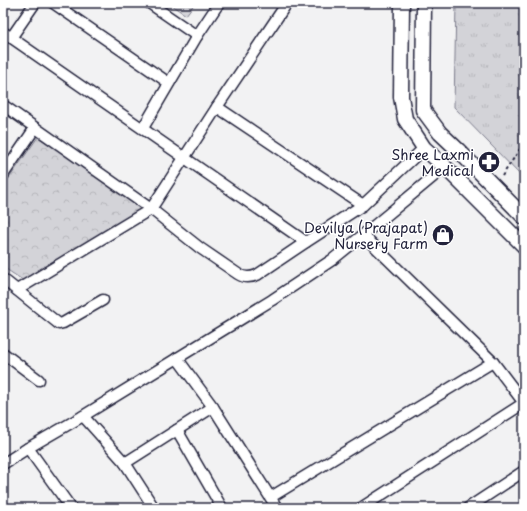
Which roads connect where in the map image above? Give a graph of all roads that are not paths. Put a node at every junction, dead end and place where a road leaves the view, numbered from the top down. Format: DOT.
graph roads {
  1 [pos="35,3"];
  2 [pos="53,3"];
  3 [pos="149,3"];
  4 [pos="219,3"];
  5 [pos="287,3"];
  6 [pos="402,3"];
  7 [pos="424,3"];
  8 [pos="7,35"];
  9 [pos="197,36"];
  10 [pos="169,83"];
  11 [pos="3,105"];
  12 [pos="217,107"];
  13 [pos="35,128"];
  14 [pos="143,128"];
  15 [pos="424,148"];
  16 [pos="184,158"];
  17 [pos="445,167"];
  18 [pos="3,175"];
  19 [pos="363,205"];
  20 [pos="151,209"];
  21 [pos="524,217"];
  22 [pos="363,235"];
  23 [pos="306,242"];
  24 [pos="524,246"];
  25 [pos="3,279"];
  26 [pos="17,290"];
  27 [pos="104,300"];
  28 [pos="3,353"];
  29 [pos="177,358"];
  30 [pos="493,362"];
  31 [pos="39,380"];
  32 [pos="524,403"];
  33 [pos="213,406"];
  34 [pos="83,416"];
  35 [pos="177,430"];
  36 [pos="28,448"];
  37 [pos="125,463"];
  38 [pos="3,464"];
  39 [pos="524,471"];
  40 [pos="271,497"];
  41 [pos="71,508"];
  42 [pos="154,508"];
  43 [pos="222,508"];
  44 [pos="277,508"];
  45 [pos="361,508"];
  46 [pos="468,508"];
  1 -- 8 [label="street"];
  2 -- 10 [label="street"];
  3 -- 9 [label="street"];
  4 -- 9 [label="street"];
  5 -- 12 [label="street"];
  6 -- 15 [label="main road"];
  7 -- 21 [label="main road"];
  8 -- 14 [label="street"];
  9 -- 10 [label="street"];
  10 -- 14 [label="street"];
  11 -- 13 [label="street"];
  12 -- 16 [label="street"];
  12 -- 19 [label="street"];
  13 -- 18 [label="street"];
  13 -- 20 [label="street"];
  14 -- 16 [label="street"];
  15 -- 17 [label="main road"];
  15 -- 19 [label="street"];
  16 -- 20 [label="street"];
  16 -- 23 [label="street"];
  17 -- 22 [label="street"];
  17 -- 24 [label="main road"];
  19 -- 23 [label="street"];
  20 -- 23 [label="street"];
  20 -- 26 [label="street"];
  22 -- 29 [label="street"];
  22 -- 30 [label="street"];
  25 -- 26 [label="street"];
  26 -- 27 [label="street"];
  28 -- 31 [label="street"];
  29 -- 33 [label="street"];
  29 -- 34 [label="street"];
  30 -- 32 [label="street"];
  30 -- 40 [label="street"];
  32 -- 45 [label="street"];
  33 -- 35 [label="street"];
  33 -- 40 [label="street"];
  34 -- 36 [label="street"];
  34 -- 37 [label="street"];
  35 -- 37 [label="street"];
  35 -- 43 [label="street"];
  36 -- 38 [label="street"];
  36 -- 41 [label="street"];
  37 -- 42 [label="street"];
  39 -- 46 [label="street"];
  40 -- 44 [label="street"];
}
